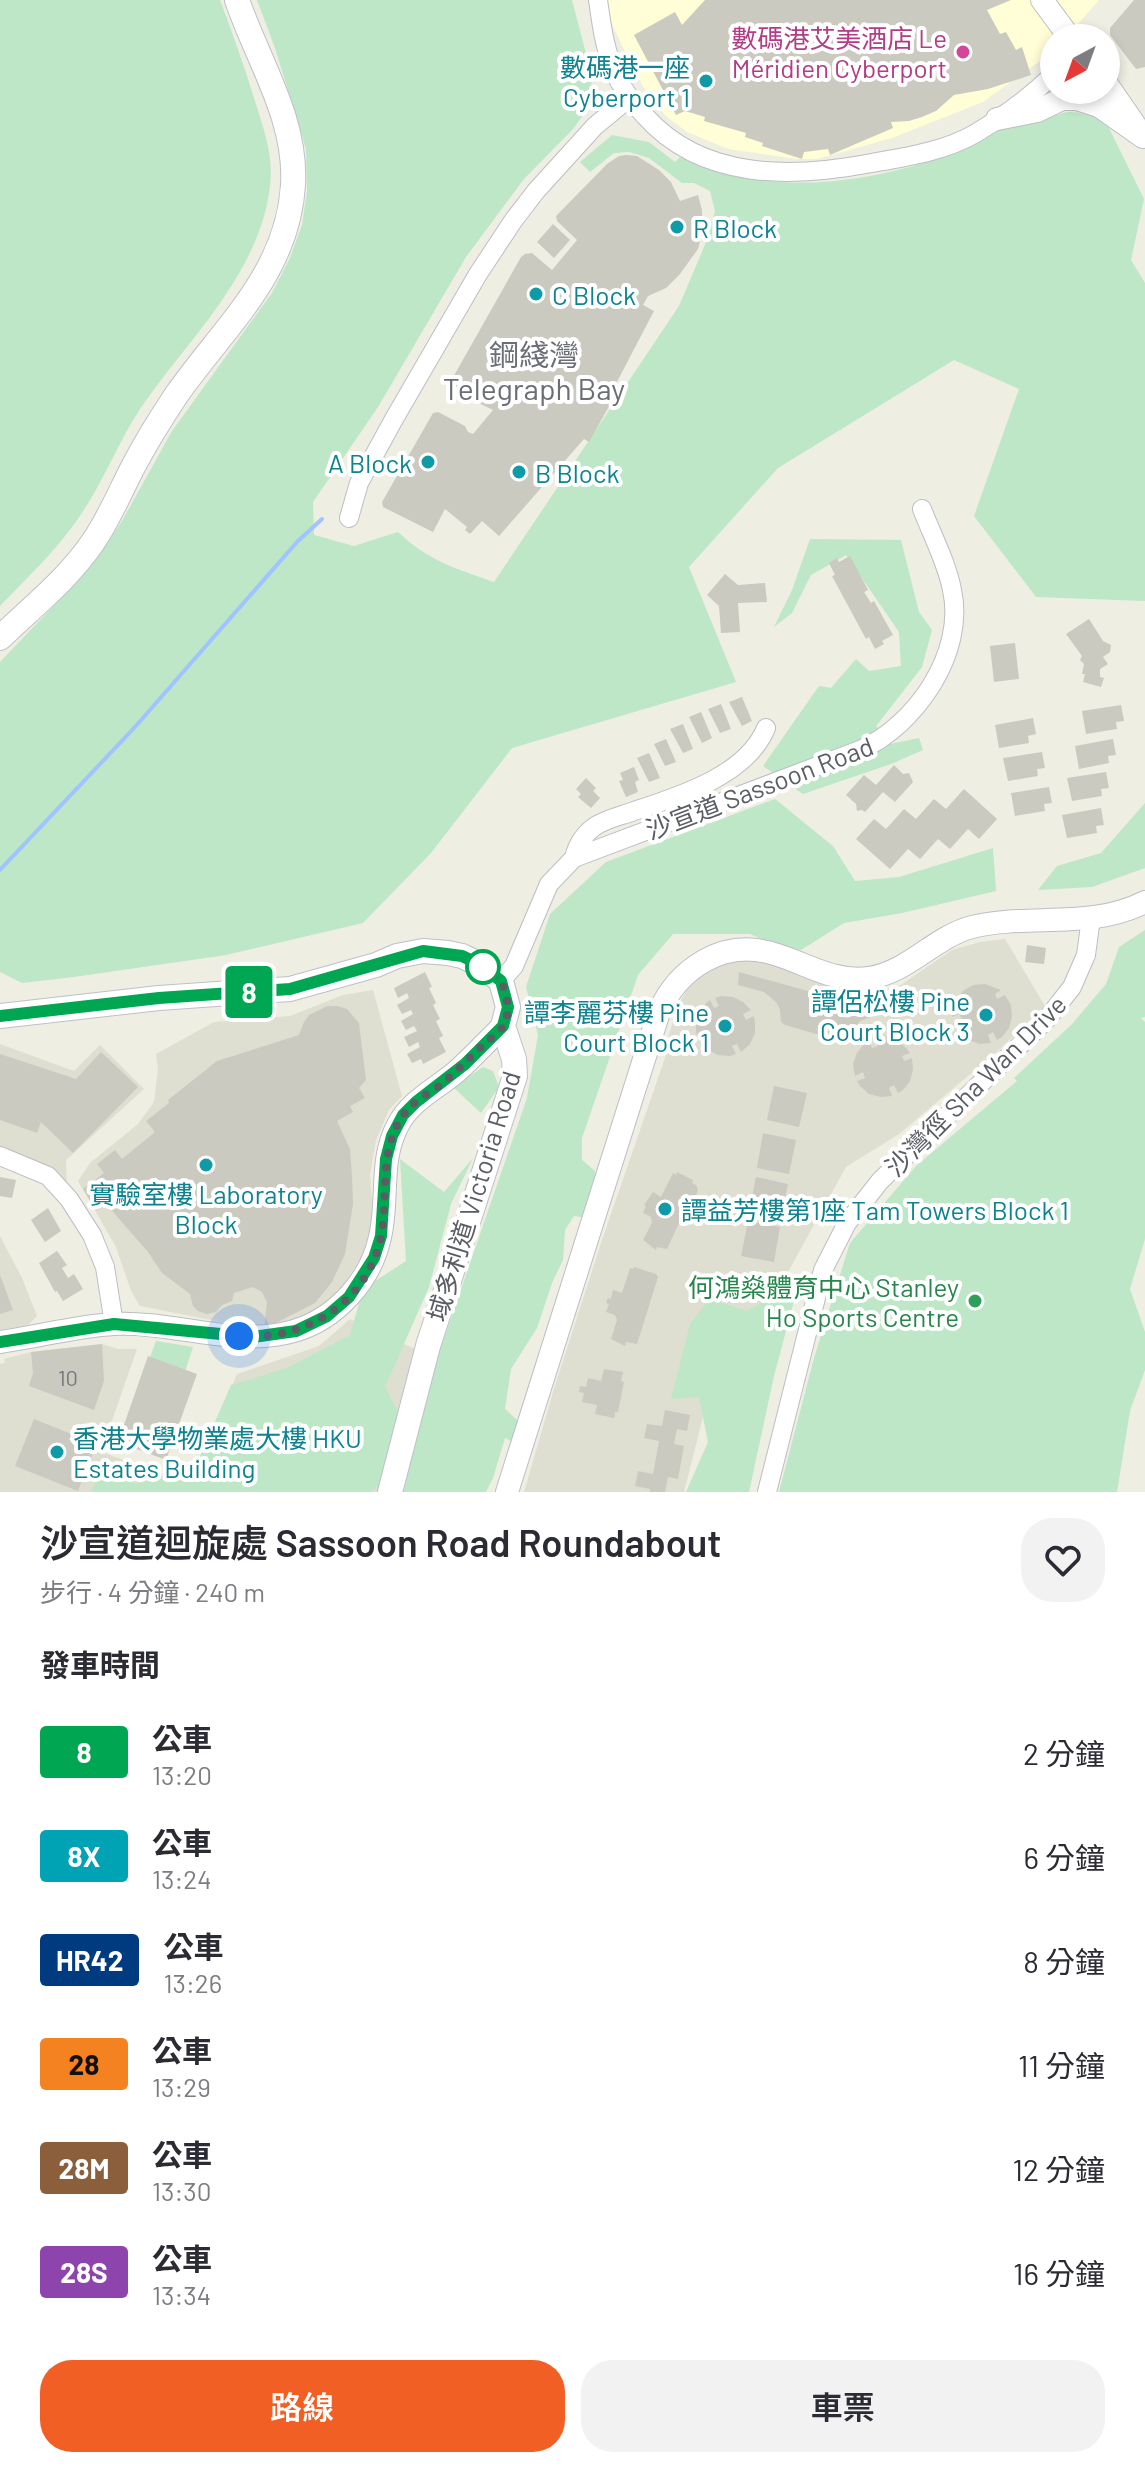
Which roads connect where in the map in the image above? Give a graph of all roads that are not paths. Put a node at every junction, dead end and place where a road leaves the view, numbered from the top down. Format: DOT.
graph roads {
  1 [pos="237,0"];
  2 [pos="598,0"];
  3 [pos="1042,0"];
  4 [pos="1060,24"];
  5 [pos="1040,85"];
  6 [pos="629,98"];
  7 [pos="1120,102"];
  8 [pos="997,119"];
  9 [pos="1142,131"];
  10 [pos="922,509"];
  11 [pos="349,518"];
  12 [pos="0,638"];
  13 [pos="766,728"];
  14 [pos="574,858"];
  15 [pos="1142,903"];
  16 [pos="1091,918"];
  17 [pos="501,981"];
  18 [pos="0,1016"];
  19 [pos="503,1026"];
  20 [pos="0,1156"];
  21 [pos="114,1324"];
  22 [pos="0,1342"];
  23 [pos="390,1492"];
  24 [pos="507,1492"];
  25 [pos="767,1492"];
  1 -- 12 [label="main road"];
  2 -- 6 [label="street"];
  3 -- 4 [label="street"];
  5 -- 8 [label="street"];
  6 -- 8 [label="street"];
  6 -- 11 [label="street"];
  7 -- 9 [label="street"];
  8 -- 9 [label="street"];
  10 -- 14 [label="street, 沙宣道 Sassoon Road"];
  13 -- 14 [label="street"];
  14 -- 17 [label="street, 沙宣道 Sassoon Road"];
  15 -- 16 [label="street"];
  16 -- 24 [label="street"];
  16 -- 25 [label="street, 沙灣徑 Sha Wan Drive"];
  17 -- 18 [label="main road"];
  17 -- 19 [label="main road, 域多利道 Victoria Road"];
  19 -- 21 [label="street"];
  19 -- 23 [label="main road, 域多利道 Victoria Road"];
  20 -- 21 [label="street"];
  21 -- 22 [label="street"];
}
